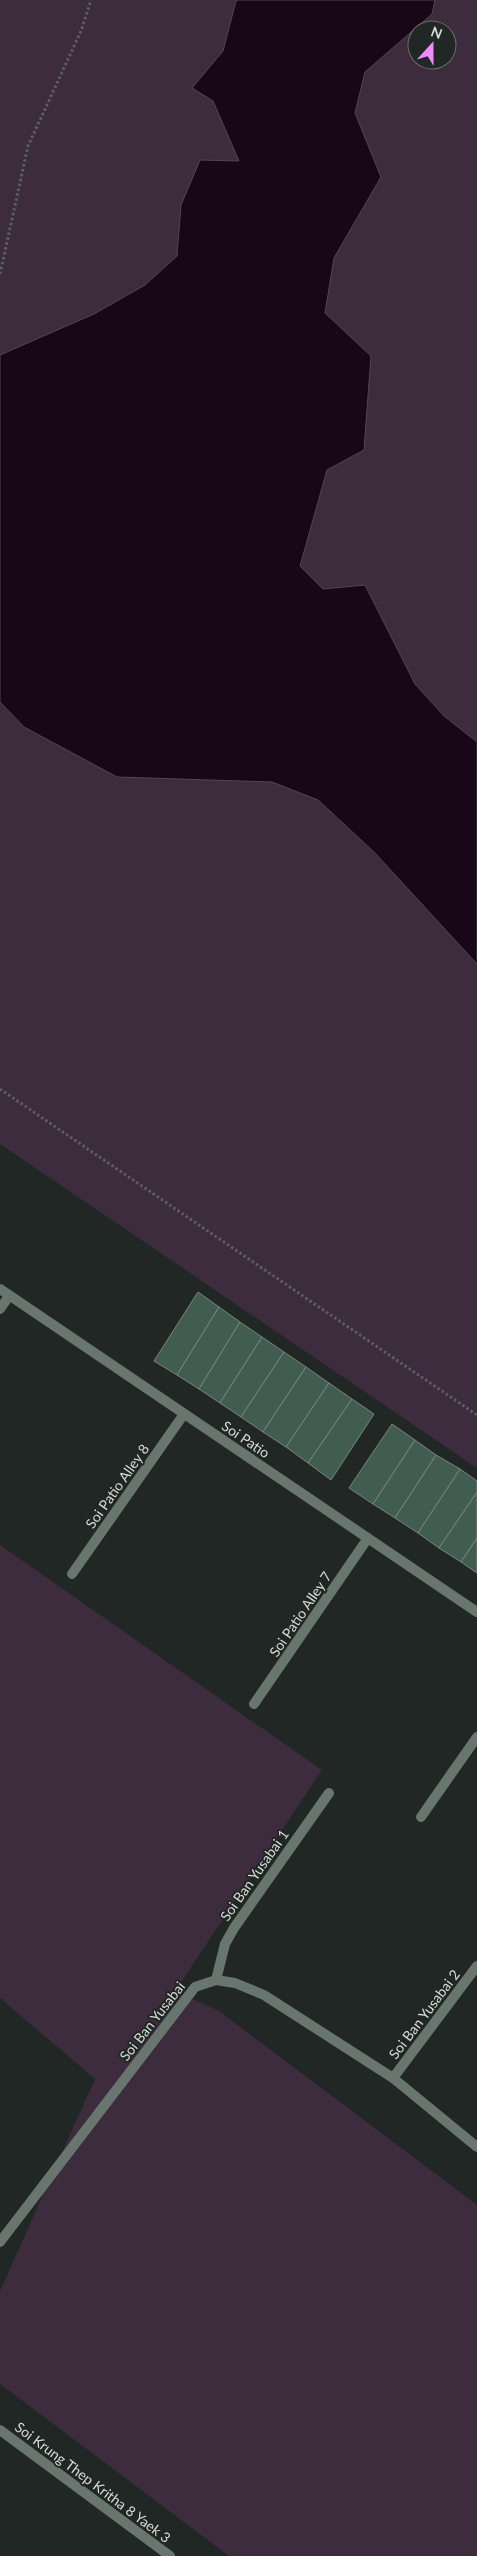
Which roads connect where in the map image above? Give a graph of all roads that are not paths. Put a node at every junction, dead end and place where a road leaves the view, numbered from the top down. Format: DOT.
graph roads {
  1 [pos="0,1289"];
  2 [pos="9,1296"];
  3 [pos="0,1309"];
  4 [pos="184,1414"];
  5 [pos="368,1538"];
  6 [pos="72,1574"];
  7 [pos="477,1612"];
  8 [pos="254,1704"];
  9 [pos="477,1737"];
  10 [pos="329,1793"];
  11 [pos="421,1817"];
  12 [pos="477,1966"];
  13 [pos="216,1980"];
  14 [pos="393,2078"];
  15 [pos="477,2147"];
  16 [pos="0,2242"];
  17 [pos="0,2430"];
  18 [pos="170,2556"];
  1 -- 2 [label="street, Soi Patio"];
  2 -- 3 [label="street"];
  2 -- 4 [label="street, Soi Patio"];
  4 -- 5 [label="street, Soi Patio"];
  4 -- 6 [label="street, Soi Patio Alley 8"];
  5 -- 7 [label="street, Soi Patio"];
  5 -- 8 [label="street, Soi Patio Alley 7"];
  9 -- 11 [label="street"];
  10 -- 13 [label="street, Soi Ban Yusabai 1"];
  12 -- 14 [label="street, Soi Ban Yusabai 2"];
  13 -- 14 [label="street"];
  13 -- 16 [label="street, Soi Ban Yusabai"];
  14 -- 15 [label="street"];
  17 -- 18 [label="street, Soi Krung Thep Kritha 8 Yaek 3"];
}
